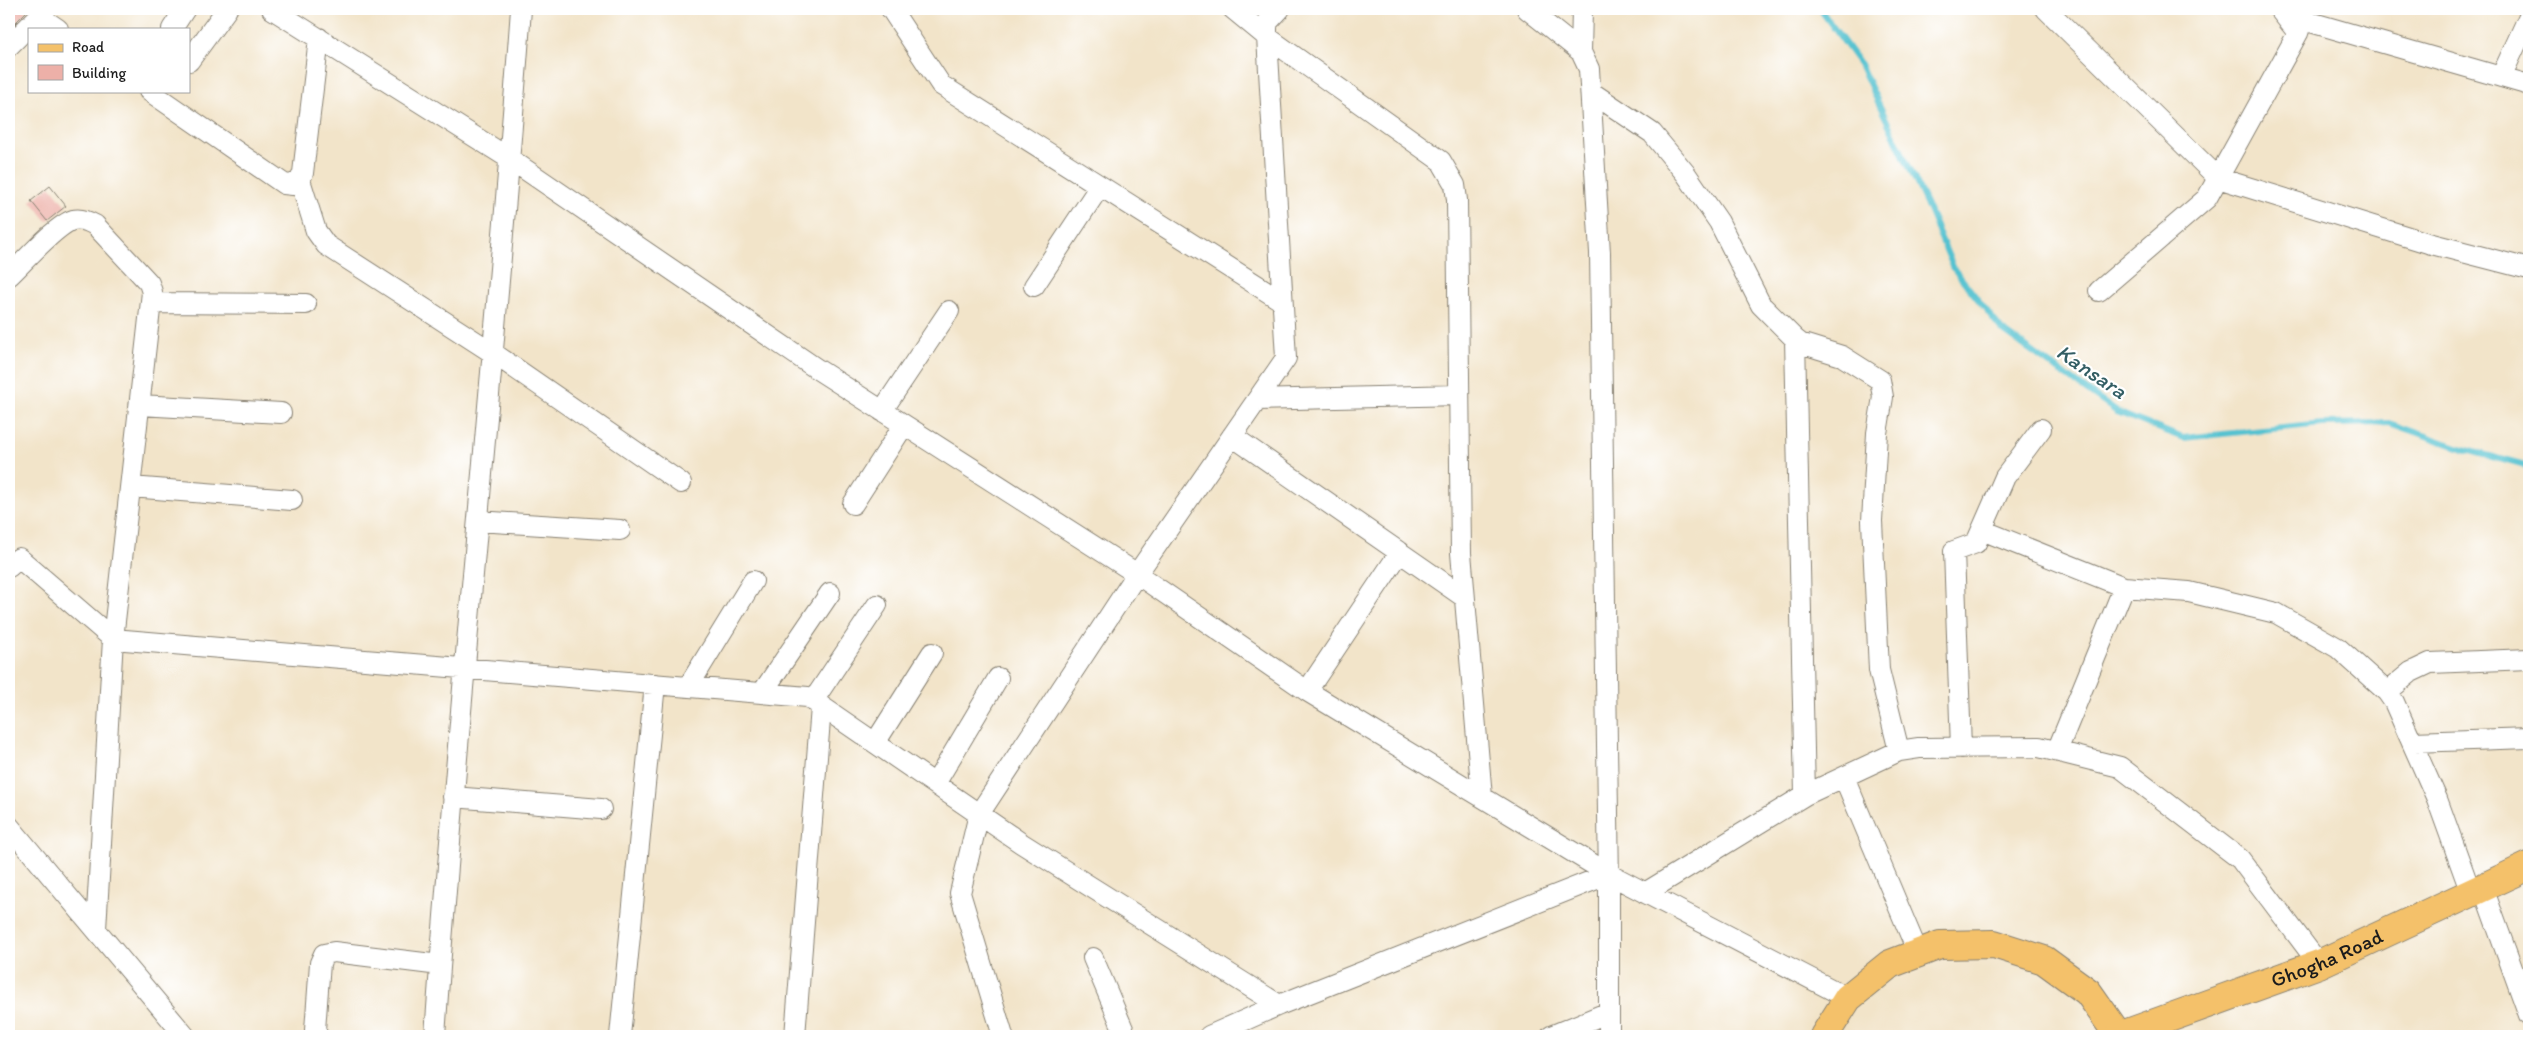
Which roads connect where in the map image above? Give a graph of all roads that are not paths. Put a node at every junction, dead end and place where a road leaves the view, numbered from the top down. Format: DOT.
graph roads {
  1 [pos="185,9"];
  2 [pos="227,9"];
  3 [pos="272,9"];
  4 [pos="521,9"];
  5 [pos="891,9"];
  6 [pos="1233,9"];
  7 [pos="1280,9"];
  8 [pos="1527,9"];
  9 [pos="1582,9"];
  10 [pos="2046,9"];
  11 [pos="2279,9"];
  12 [pos="43,12"];
  13 [pos="2529,16"];
  14 [pos="2302,21"];
  15 [pos="57,28"];
  16 [pos="173,28"];
  17 [pos="1267,37"];
  18 [pos="319,38"];
  19 [pos="9,46"];
  20 [pos="1581,52"];
  21 [pos="190,60"];
  22 [pos="2501,77"];
  23 [pos="2529,85"];
  24 [pos="1591,92"];
  25 [pos="159,94"];
  26 [pos="510,159"];
  27 [pos="2218,178"];
  28 [pos="300,180"];
  29 [pos="1100,186"];
  30 [pos="2529,269"];
  31 [pos="9,276"];
  32 [pos="1034,286"];
  33 [pos="2099,291"];
  34 [pos="1282,301"];
  35 [pos="152,303"];
  36 [pos="306,304"];
  37 [pos="949,311"];
  38 [pos="1795,339"];
  39 [pos="493,353"];
  40 [pos="1459,395"];
  41 [pos="1256,400"];
  42 [pos="140,405"];
  43 [pos="882,411"];
  44 [pos="282,413"];
  45 [pos="904,425"];
  46 [pos="2041,429"];
  47 [pos="1232,436"];
  48 [pos="681,483"];
  49 [pos="131,487"];
  50 [pos="292,500"];
  51 [pos="853,504"];
  52 [pos="478,521"];
  53 [pos="620,530"];
  54 [pos="1982,530"];
  55 [pos="1400,552"];
  56 [pos="12,557"];
  57 [pos="1137,574"];
  58 [pos="754,582"];
  59 [pos="2124,587"];
  60 [pos="830,593"];
  61 [pos="1464,597"];
  62 [pos="876,605"];
  63 [pos="113,639"];
  64 [pos="932,653"];
  65 [pos="2529,659"];
  66 [pos="465,667"];
  67 [pos="998,678"];
  68 [pos="655,684"];
  69 [pos="688,687"];
  70 [pos="1307,691"];
  71 [pos="2388,692"];
  72 [pos="762,693"];
  73 [pos="817,704"];
  74 [pos="2529,738"];
  75 [pos="2413,742"];
  76 [pos="875,743"];
  77 [pos="1961,748"];
  78 [pos="2057,751"];
  79 [pos="1899,752"];
  80 [pos="1844,778"];
  81 [pos="935,784"];
  82 [pos="1806,795"];
  83 [pos="453,797"];
  84 [pos="1482,797"];
  85 [pos="601,809"];
  86 [pos="979,814"];
  87 [pos="9,826"];
  88 [pos="2529,866"];
  89 [pos="1609,874"];
  90 [pos="2477,891"];
  91 [pos="1645,893"];
  92 [pos="96,929"];
  93 [pos="1918,953"];
  94 [pos="1093,958"];
  95 [pos="2319,964"];
  96 [pos="440,965"];
  97 [pos="1848,998"];
  98 [pos="1279,1005"];
  99 [pos="1608,1012"];
  100 [pos="2529,1015"];
  101 [pos="186,1036"];
  102 [pos="318,1036"];
  103 [pos="435,1036"];
  104 [pos="620,1036"];
  105 [pos="795,1036"];
  106 [pos="1003,1036"];
  107 [pos="1126,1036"];
  108 [pos="1209,1036"];
  109 [pos="1551,1036"];
  110 [pos="1608,1036"];
  111 [pos="1824,1036"];
  112 [pos="2119,1036"];
  1 -- 16 [label="street"];
  2 -- 21 [label="street"];
  3 -- 18 [label="street"];
  4 -- 26 [label="street"];
  5 -- 29 [label="street"];
  6 -- 17 [label="street"];
  7 -- 17 [label="street"];
  8 -- 20 [label="street"];
  9 -- 20 [label="street"];
  10 -- 27 [label="street"];
  11 -- 14 [label="street"];
  12 -- 15 [label="street"];
  12 -- 19 [label="street"];
  13 -- 22 [label="street"];
  14 -- 22 [label="street"];
  14 -- 27 [label="street"];
  17 -- 34 [label="street"];
  17 -- 40 [label="street"];
  18 -- 26 [label="street"];
  18 -- 28 [label="street"];
  20 -- 24 [label="street"];
  22 -- 23 [label="street"];
  24 -- 38 [label="street"];
  24 -- 89 [label="street"];
  25 -- 28 [label="street"];
  26 -- 39 [label="street"];
  26 -- 43 [label="street"];
  27 -- 30 [label="street"];
  27 -- 33 [label="street"];
  28 -- 39 [label="street"];
  29 -- 32 [label="street"];
  29 -- 34 [label="street"];
  31 -- 35 [label="street"];
  34 -- 41 [label="street"];
  35 -- 36 [label="street"];
  35 -- 42 [label="street"];
  37 -- 43 [label="street"];
  38 -- 79 [label="street"];
  38 -- 82 [label="street"];
  39 -- 48 [label="street"];
  39 -- 52 [label="street"];
  40 -- 41 [label="street"];
  40 -- 61 [label="street"];
  41 -- 47 [label="street"];
  42 -- 44 [label="street"];
  42 -- 49 [label="street"];
  43 -- 45 [label="street"];
  45 -- 51 [label="street"];
  45 -- 57 [label="street"];
  46 -- 54 [label="street"];
  47 -- 55 [label="street"];
  47 -- 57 [label="street"];
  49 -- 50 [label="street"];
  49 -- 63 [label="street"];
  52 -- 53 [label="street"];
  52 -- 66 [label="street"];
  54 -- 59 [label="street"];
  54 -- 77 [label="street"];
  55 -- 61 [label="street"];
  55 -- 70 [label="street"];
  56 -- 63 [label="street"];
  57 -- 70 [label="street"];
  57 -- 86 [label="street"];
  58 -- 69 [label="street"];
  59 -- 71 [label="street"];
  59 -- 78 [label="street"];
  60 -- 72 [label="street"];
  61 -- 84 [label="street"];
  62 -- 73 [label="street"];
  63 -- 66 [label="street"];
  63 -- 92 [label="street"];
  64 -- 76 [label="street"];
  65 -- 71 [label="street"];
  66 -- 68 [label="street"];
  66 -- 83 [label="street"];
  67 -- 81 [label="street"];
  68 -- 69 [label="street"];
  68 -- 104 [label="street"];
  69 -- 72 [label="street"];
  70 -- 84 [label="street"];
  71 -- 75 [label="street"];
  72 -- 73 [label="street"];
  73 -- 76 [label="street"];
  73 -- 105 [label="street"];
  74 -- 75 [label="street"];
  75 -- 90 [label="street"];
  76 -- 81 [label="street"];
  77 -- 78 [label="street"];
  77 -- 79 [label="street"];
  78 -- 95 [label="street"];
  79 -- 80 [label="street"];
  80 -- 82 [label="street"];
  80 -- 93 [label="street"];
  81 -- 86 [label="street"];
  82 -- 91 [label="street"];
  83 -- 85 [label="street"];
  83 -- 96 [label="street"];
  84 -- 89 [label="street"];
  86 -- 98 [label="street"];
  86 -- 106 [label="street"];
  87 -- 92 [label="street"];
  88 -- 90 [label="main road, Ghogha Road"];
  89 -- 91 [label="street"];
  89 -- 98 [label="street"];
  89 -- 99 [label="street"];
  90 -- 95 [label="main road, Ghogha Road"];
  90 -- 100 [label="street"];
  91 -- 97 [label="street"];
  92 -- 101 [label="street"];
  93 -- 97 [label="main road"];
  93 -- 112 [label="main road"];
  94 -- 107 [label="street"];
  95 -- 112 [label="main road, Ghogha Road"];
  96 -- 102 [label="street"];
  96 -- 103 [label="street"];
  97 -- 111 [label="main road"];
  98 -- 108 [label="street"];
  99 -- 109 [label="street"];
  99 -- 110 [label="street"];
}
